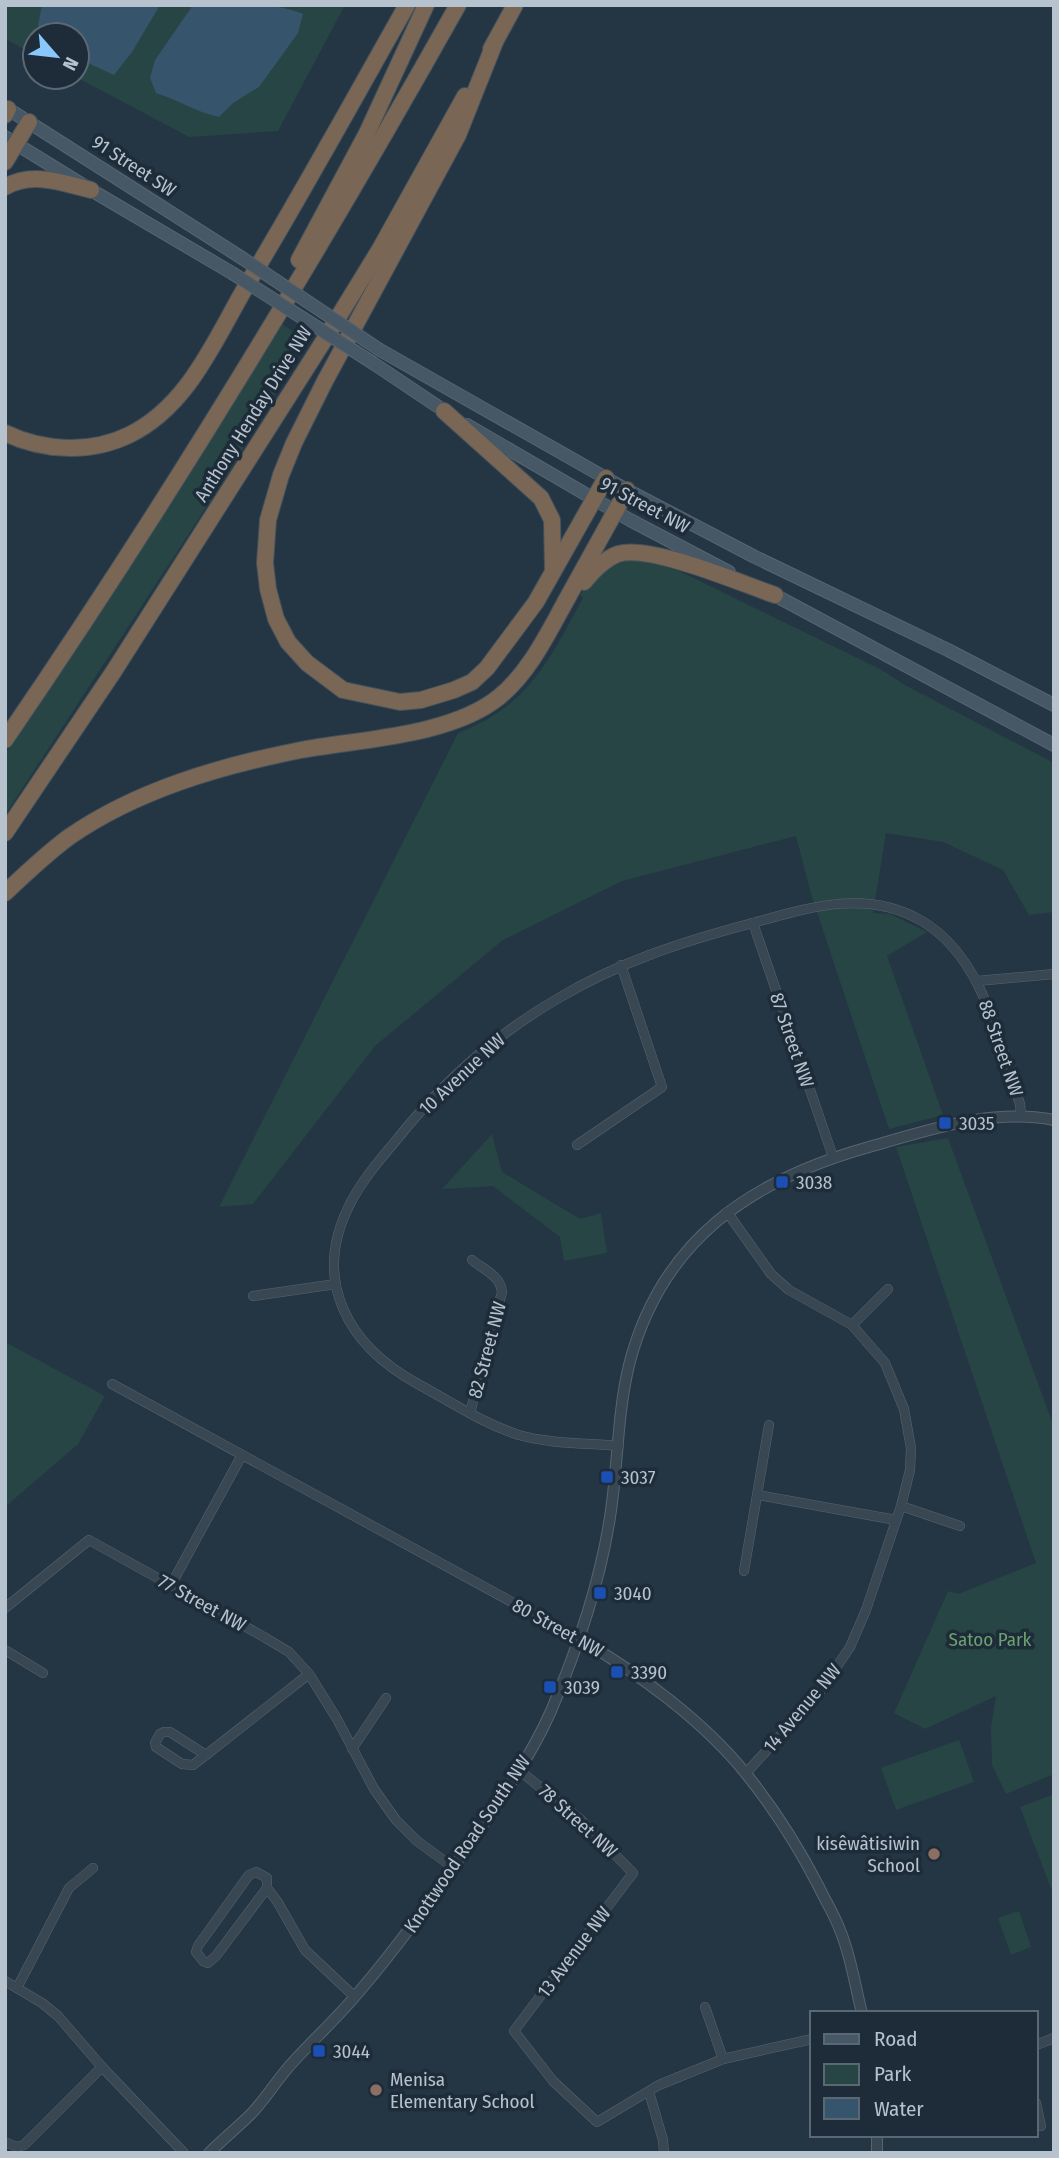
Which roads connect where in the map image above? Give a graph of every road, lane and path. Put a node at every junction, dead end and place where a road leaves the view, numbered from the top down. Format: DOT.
graph roads {
  1 [pos="407,5"];
  2 [pos="426,5"];
  3 [pos="458,5"];
  4 [pos="515,5"];
  5 [pos="495,42"];
  6 [pos="6,110"];
  7 [pos="29,122"];
  8 [pos="11,140"];
  9 [pos="5,162"];
  10 [pos="5,187"];
  11 [pos="91,190"];
  12 [pos="242,258"];
  13 [pos="265,337"];
  14 [pos="444,411"];
  15 [pos="5,433"];
  16 [pos="606,478"];
  17 [pos="627,490"];
  18 [pos="594,500"];
  19 [pos="615,512"];
  20 [pos="553,572"];
  21 [pos="775,595"];
  22 [pos="559,614"];
  23 [pos="1054,705"];
  24 [pos="5,740"];
  25 [pos="1054,745"];
  26 [pos="5,833"];
  27 [pos="5,893"];
  28 [pos="888,906"];
  29 [pos="753,923"];
  30 [pos="621,965"];
  31 [pos="1054,974"];
  32 [pos="977,981"];
  33 [pos="1021,1115"];
  34 [pos="1054,1119"];
  35 [pos="577,1145"];
  36 [pos="832,1157"];
  37 [pos="727,1212"];
  38 [pos="342,1224"];
  39 [pos="472,1260"];
  40 [pos="336,1284"];
  41 [pos="888,1289"];
  42 [pos="253,1296"];
  43 [pos="852,1325"];
  44 [pos="112,1384"];
  45 [pos="470,1413"];
  46 [pos="769,1425"];
  47 [pos="618,1446"];
  48 [pos="242,1455"];
  49 [pos="758,1495"];
  50 [pos="901,1506"];
  51 [pos="896,1520"];
  52 [pos="960,1526"];
  53 [pos="744,1571"];
  54 [pos="171,1585"];
  55 [pos="5,1608"];
  56 [pos="578,1638"];
  57 [pos="5,1650"];
  58 [pos="43,1673"];
  59 [pos="309,1674"];
  60 [pos="386,1698"];
  61 [pos="352,1749"];
  62 [pos="206,1755"];
  63 [pos="520,1771"];
  64 [pos="746,1773"];
  65 [pos="93,1868"];
  66 [pos="454,1868"];
  67 [pos="634,1873"];
  68 [pos="267,1888"];
  69 [pos="5,1981"];
  70 [pos="17,1988"];
  71 [pos="355,1997"];
  72 [pos="705,2007"];
  73 [pos="861,2011"];
  74 [pos="810,2039"];
  75 [pos="723,2059"];
  76 [pos="102,2067"];
  77 [pos="649,2092"];
  78 [pos="1038,2112"];
  79 [pos="1041,2126"];
  80 [pos="5,2142"];
  81 [pos="184,2153"];
  82 [pos="209,2153"];
  83 [pos="664,2153"];
  1 -- 15 [label="highway"];
  2 -- 13 [label="highway"];
  3 -- 13 [label="highway, Anthony Henday Drive NW"];
  4 -- 5 [label="highway, Anthony Henday Drive NW"];
  5 -- 20 [label="highway"];
  5 -- 26 [label="highway, Anthony Henday Drive NW"];
  6 -- 7 [label="main road, 91 Street SW"];
  7 -- 8 [label="highway"];
  7 -- 12 [label="main road, 91 Street SW"];
  8 -- 9 [label="highway"];
  8 -- 11 [label="main road"];
  10 -- 11 [label="highway"];
  11 -- 14 [label="main road, 91 Street NW, bridge"];
  12 -- 16 [label="main road, 91 Street NW, bridge"];
  13 -- 24 [label="highway, Anthony Henday Drive NW"];
  14 -- 18 [label="main road, 91 Street NW"];
  14 -- 20 [label="highway"];
  16 -- 17 [label="main road, 91 Street NW"];
  16 -- 18 [label="highway"];
  17 -- 19 [label="highway"];
  17 -- 23 [label="main road, 91 Street NW"];
  18 -- 19 [label="main road, 91 Street NW"];
  18 -- 20 [label="highway"];
  19 -- 21 [label="main road, 91 Street NW"];
  19 -- 22 [label="highway"];
  21 -- 22 [label="highway"];
  21 -- 25 [label="main road, 91 Street NW"];
  22 -- 27 [label="highway"];
  28 -- 29 [label="street, 10 Avenue NW"];
  28 -- 32 [label="street, 88 Street NW"];
  29 -- 30 [label="street, 10 Avenue NW"];
  29 -- 36 [label="street, 87 Street NW"];
  30 -- 35 [label="street"];
  30 -- 38 [label="street, 10 Avenue NW"];
  31 -- 32 [label="street, 88 Street NW"];
  32 -- 33 [label="street, 88 Street NW"];
  33 -- 34 [label="street, Knottwood Road South NW"];
  33 -- 36 [label="street, Knottwood Road South NW"];
  36 -- 37 [label="street, Knottwood Road South NW"];
  37 -- 43 [label="street, 14 Avenue NW"];
  37 -- 47 [label="street, Knottwood Road South NW"];
  38 -- 40 [label="street, 82 Street NW"];
  39 -- 45 [label="street, 82 Street NW"];
  40 -- 42 [label="street"];
  40 -- 45 [label="street, 82 Street NW"];
  41 -- 43 [label="street"];
  43 -- 50 [label="street, 14 Avenue NW"];
  44 -- 48 [label="street, 80 Street NW"];
  45 -- 47 [label="street, 82 Street NW"];
  46 -- 49 [label="street"];
  47 -- 56 [label="street, Knottwood Road South NW"];
  48 -- 54 [label="street"];
  48 -- 56 [label="street, 80 Street NW"];
  49 -- 51 [label="street"];
  49 -- 53 [label="street"];
  50 -- 51 [label="street, 14 Avenue NW"];
  50 -- 52 [label="street"];
  51 -- 64 [label="street, 14 Avenue NW"];
  54 -- 55 [label="street, 77 Street NW"];
  54 -- 59 [label="street, 77 Street NW"];
  56 -- 63 [label="street, Knottwood Road South NW"];
  56 -- 64 [label="street, 80 Street NW"];
  57 -- 58 [label="street"];
  59 -- 61 [label="street, 77 Street NW"];
  59 -- 62 [label="street"];
  60 -- 61 [label="street"];
  61 -- 66 [label="street, 77 Street NW"];
  62 -- 62 [label="street"];
  63 -- 66 [label="street, Knottwood Road South NW"];
  63 -- 67 [label="street, 78 Street NW"];
  64 -- 73 [label="street, 80 Street NW"];
  65 -- 70 [label="street"];
  66 -- 71 [label="street, Knottwood Road South NW"];
  67 -- 77 [label="street, 13 Avenue NW"];
  68 -- 68 [label="street"];
  68 -- 71 [label="street"];
  69 -- 70 [label="street"];
  70 -- 76 [label="street"];
  71 -- 82 [label="street, Knottwood Road South NW"];
  72 -- 75 [label="street"];
  74 -- 75 [label="street"];
  75 -- 77 [label="street"];
  76 -- 80 [label="street"];
  76 -- 81 [label="street"];
  77 -- 83 [label="street"];
  78 -- 79 [label="street"];
}
